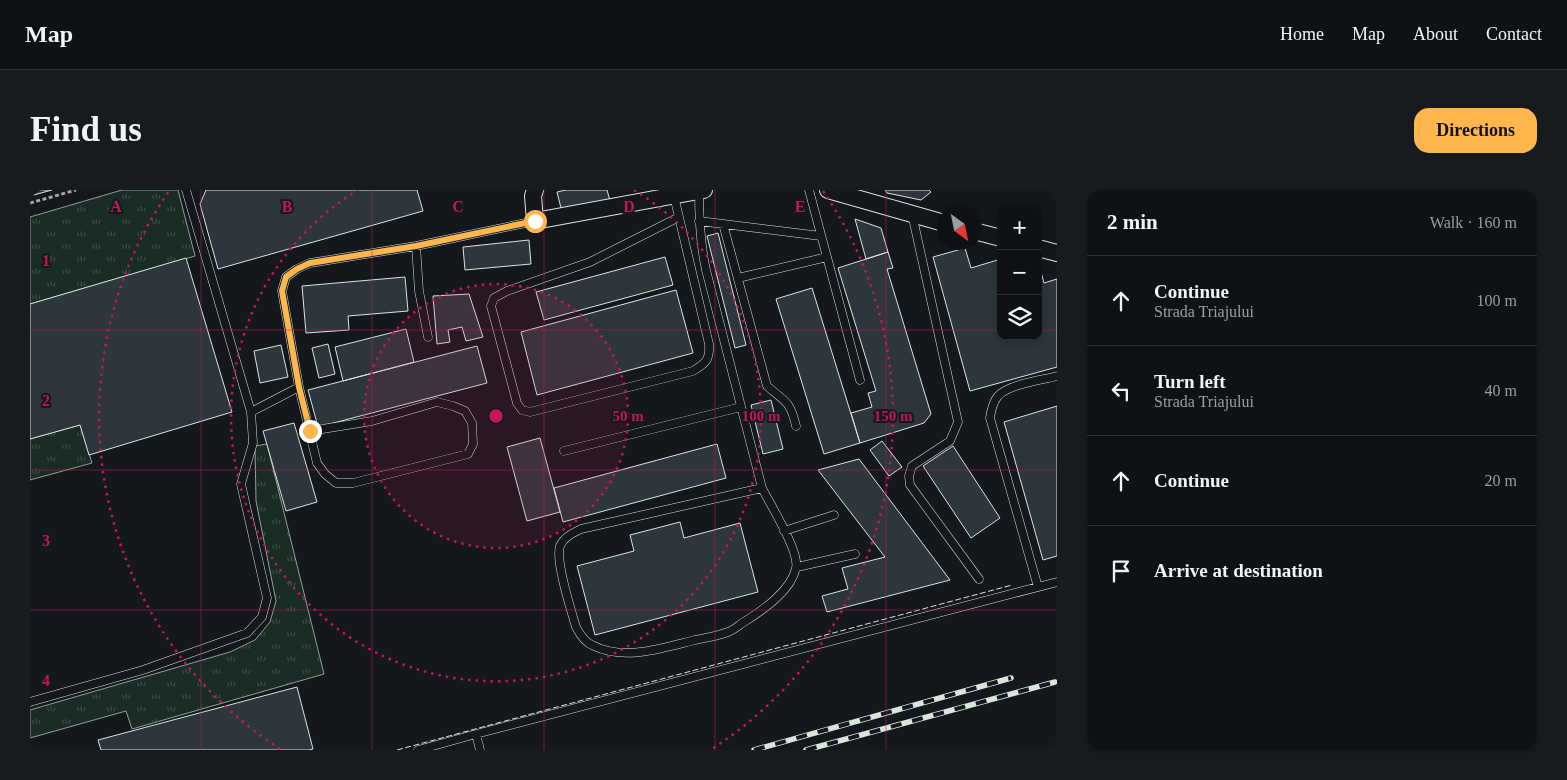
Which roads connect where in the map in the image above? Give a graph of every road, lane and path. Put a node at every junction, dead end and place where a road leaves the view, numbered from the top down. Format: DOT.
graph roads {
  1 [pos="76,190"];
  2 [pos="186,190"];
  3 [pos="535,190"];
  4 [pos="702,190"];
  5 [pos="809,190"];
  6 [pos="828,190"];
  7 [pos="674,196"];
  8 [pos="30,203"];
  9 [pos="912,214"];
  10 [pos="680,217"];
  11 [pos="535,221"];
  12 [pos="699,221"];
  13 [pos="937,221"];
  14 [pos="723,224"];
  15 [pos="982,233"];
  16 [pos="821,236"];
  17 [pos="997,237"];
  18 [pos="416,246"];
  19 [pos="1042,249"];
  20 [pos="1057,253"];
  21 [pos="826,256"];
  22 [pos="738,278"];
  23 [pos="428,337"];
  24 [pos="1057,376"];
  25 [pos="860,380"];
  26 [pos="299,387"];
  27 [pos="741,407"];
  28 [pos="251,412"];
  29 [pos="796,426"];
  30 [pos="310,431"];
  31 [pos="564,451"];
  32 [pos="762,488"];
  33 [pos="834,515"];
  34 [pos="784,531"];
  35 [pos="855,554"];
  36 [pos="797,567"];
  37 [pos="979,578"];
  38 [pos="1057,582"];
  39 [pos="1038,587"];
  40 [pos="30,702"];
  41 [pos="476,734"];
  42 [pos="418,750"];
  43 [pos="480,750"];
  1 -- 8 [label="path"];
  2 -- 28 [label="lane"];
  3 -- 11 [label="street"];
  4 -- 7 [label="street"];
  4 -- 12 [label="lane"];
  5 -- 16 [label="lane"];
  6 -- 9 [label="street"];
  7 -- 10 [label="lane"];
  7 -- 11 [label="street"];
  9 -- 13 [label="street"];
  9 -- 37 [label="lane"];
  10 -- 10 [label="lane"];
  11 -- 18 [label="lane"];
  12 -- 14 [label="lane"];
  12 -- 27 [label="lane"];
  14 -- 16 [label="lane"];
  14 -- 22 [label="lane"];
  15 -- 17 [label="street"];
  16 -- 21 [label="lane"];
  18 -- 23 [label="lane"];
  18 -- 26 [label="lane"];
  19 -- 20 [label="street"];
  21 -- 22 [label="lane"];
  21 -- 25 [label="lane"];
  22 -- 29 [label="lane"];
  24 -- 39 [label="lane"];
  26 -- 28 [label="lane"];
  26 -- 30 [label="lane"];
  27 -- 31 [label="lane"];
  27 -- 32 [label="lane"];
  28 -- 40 [label="lane"];
  30 -- 30 [label="lane"];
  32 -- 34 [label="lane"];
  32 -- 36 [label="lane"];
  33 -- 34 [label="lane"];
  34 -- 36 [label="lane"];
  35 -- 36 [label="lane"];
  38 -- 39 [label="lane"];
  39 -- 41 [label="lane"];
  41 -- 42 [label="lane"];
  41 -- 43 [label="lane"];
}
